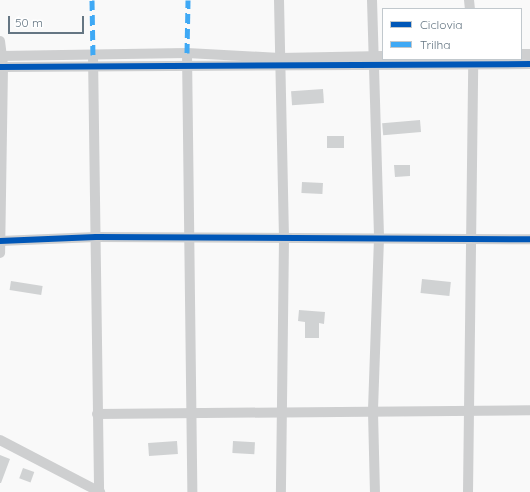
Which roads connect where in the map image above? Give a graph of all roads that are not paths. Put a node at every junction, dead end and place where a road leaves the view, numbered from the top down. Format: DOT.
graph roads {
  1 [pos="280,0"];
  2 [pos="372,0"];
  3 [pos="0,41"];
  4 [pos="187,53"];
  5 [pos="1,56"];
  6 [pos="376,59"];
  7 [pos="93,60"];
  8 [pos="408,60"];
  9 [pos="280,62"];
  10 [pos="472,62"];
  11 [pos="187,64"];
  12 [pos="530,64"];
  13 [pos="1,67"];
  14 [pos="96,237"];
  15 [pos="379,238"];
  16 [pos="470,238"];
  17 [pos="530,239"];
  18 [pos="192,240"];
  19 [pos="284,240"];
  20 [pos="0,241"];
  21 [pos="0,253"];
  22 [pos="530,410"];
  23 [pos="468,411"];
  24 [pos="373,412"];
  25 [pos="283,413"];
  26 [pos="97,414"];
  27 [pos="190,415"];
  28 [pos="0,440"];
  29 [pos="99,492"];
  30 [pos="192,492"];
  31 [pos="281,492"];
  32 [pos="375,492"];
  33 [pos="468,492"];
  1 -- 9 [label="street"];
  2 -- 6 [label="street"];
  3 -- 5 [label="street"];
  4 -- 7 [label="street"];
  4 -- 9 [label="street"];
  4 -- 11 [label="street"];
  5 -- 7 [label="street"];
  5 -- 13 [label="street"];
  6 -- 9 [label="street"];
  6 -- 15 [label="street"];
  7 -- 11 [label="street"];
  7 -- 13 [label="street"];
  7 -- 14 [label="street"];
  8 -- 10 [label="street"];
  9 -- 11 [label="street"];
  9 -- 19 [label="street"];
  10 -- 12 [label="street"];
  10 -- 16 [label="street"];
  11 -- 18 [label="street"];
  13 -- 20 [label="street"];
  14 -- 18 [label="street"];
  14 -- 20 [label="street"];
  14 -- 26 [label="street"];
  15 -- 16 [label="street"];
  15 -- 19 [label="street"];
  15 -- 24 [label="street"];
  16 -- 17 [label="street"];
  16 -- 23 [label="street"];
  18 -- 19 [label="street"];
  18 -- 27 [label="street"];
  19 -- 25 [label="street"];
  20 -- 21 [label="street"];
  22 -- 23 [label="street"];
  23 -- 24 [label="street"];
  23 -- 33 [label="street"];
  24 -- 25 [label="street"];
  24 -- 32 [label="street"];
  25 -- 27 [label="street"];
  25 -- 31 [label="street"];
  26 -- 27 [label="street"];
  26 -- 29 [label="street"];
  27 -- 30 [label="street"];
  28 -- 29 [label="street"];
}
